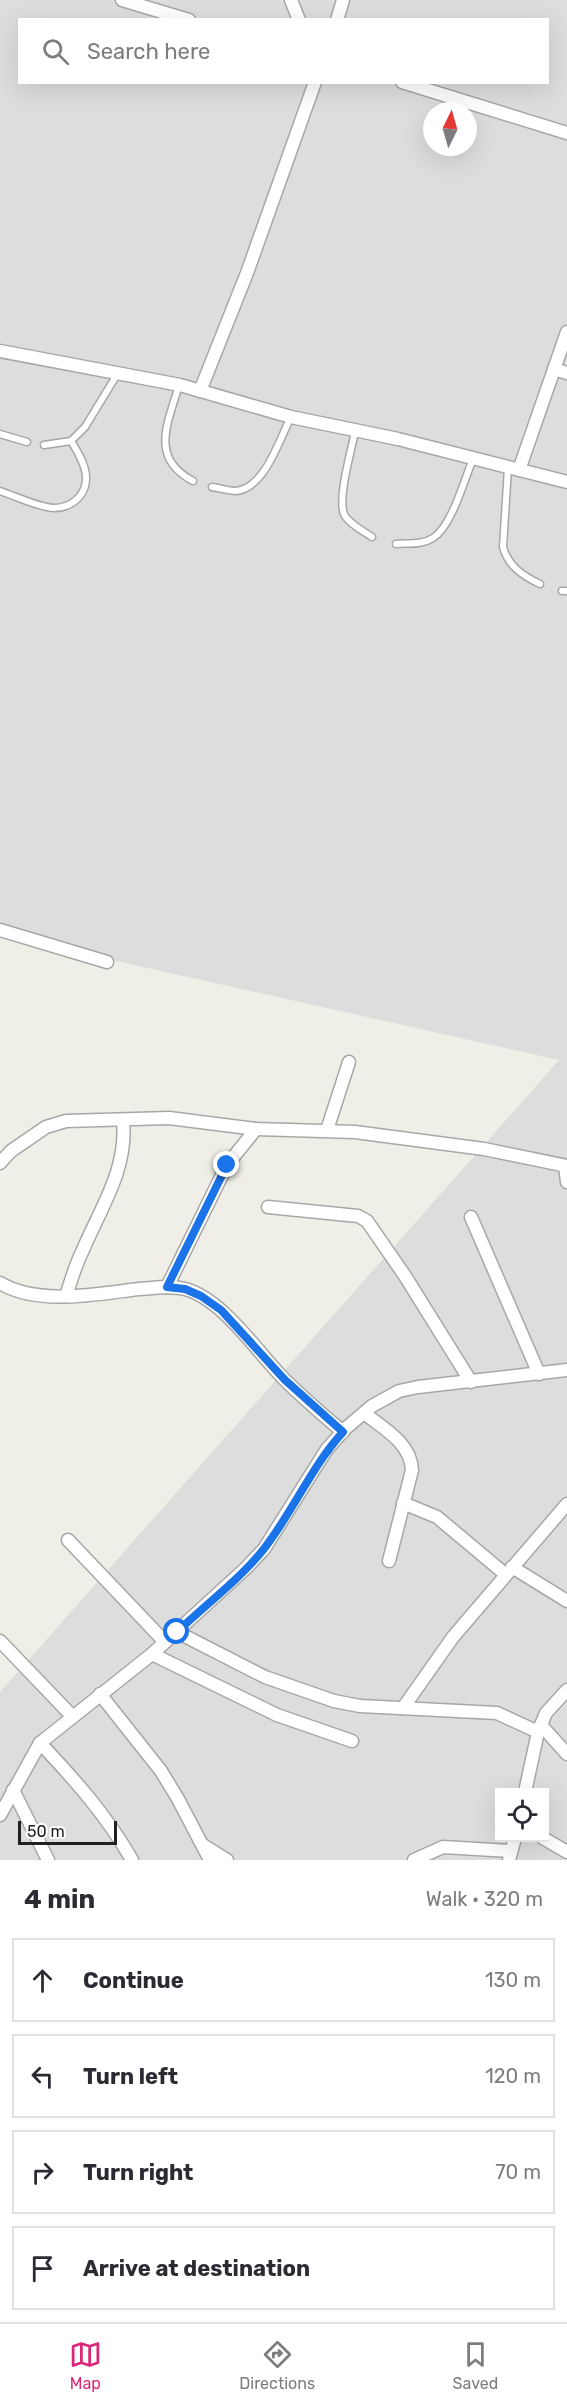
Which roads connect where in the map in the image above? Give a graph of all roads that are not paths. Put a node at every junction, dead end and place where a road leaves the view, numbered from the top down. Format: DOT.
graph roads {
  1 [pos="122,0"];
  2 [pos="291,0"];
  3 [pos="343,0"];
  4 [pos="182,18"];
  5 [pos="298,18"];
  6 [pos="338,18"];
  7 [pos="314,84"];
  8 [pos="408,84"];
  9 [pos="567,133"];
  10 [pos="567,332"];
  11 [pos="0,351"];
  12 [pos="554,369"];
  13 [pos="118,373"];
  14 [pos="567,373"];
  15 [pos="180,385"];
  16 [pos="200,391"];
  17 [pos="291,417"];
  18 [pos="356,430"];
  19 [pos="0,434"];
  20 [pos="70,441"];
  21 [pos="27,442"];
  22 [pos="44,445"];
  23 [pos="473,459"];
  24 [pos="513,469"];
  25 [pos="193,481"];
  26 [pos="567,482"];
  27 [pos="212,487"];
  28 [pos="0,491"];
  29 [pos="372,537"];
  30 [pos="396,544"];
  31 [pos="540,584"];
  32 [pos="0,930"];
  33 [pos="107,962"];
  34 [pos="349,1062"];
  35 [pos="123,1121"];
  36 [pos="256,1129"];
  37 [pos="327,1130"];
  38 [pos="0,1163"];
  39 [pos="566,1166"];
  40 [pos="567,1182"];
  41 [pos="268,1207"];
  42 [pos="471,1217"];
  43 [pos="0,1283"];
  44 [pos="167,1287"];
  45 [pos="66,1296"];
  46 [pos="567,1370"];
  47 [pos="539,1374"];
  48 [pos="471,1382"];
  49 [pos="364,1413"];
  50 [pos="343,1432"];
  51 [pos="403,1503"];
  52 [pos="567,1504"];
  53 [pos="68,1540"];
  54 [pos="389,1561"];
  55 [pos="509,1570"];
  56 [pos="567,1600"];
  57 [pos="177,1632"];
  58 [pos="0,1641"];
  59 [pos="165,1642"];
  60 [pos="152,1654"];
  61 [pos="567,1690"];
  62 [pos="100,1694"];
  63 [pos="402,1708"];
  64 [pos="72,1716"];
  65 [pos="539,1728"];
  66 [pos="352,1741"];
  67 [pos="40,1743"];
  68 [pos="567,1754"];
  69 [pos="526,1788"];
  70 [pos="13,1790"];
  71 [pos="0,1815"];
  72 [pos="549,1842"];
  73 [pos="202,1844"];
  74 [pos="567,1852"];
  75 [pos="510,1856"];
  76 [pos="48,1860"];
  77 [pos="132,1860"];
  78 [pos="210,1860"];
  79 [pos="227,1860"];
  80 [pos="414,1860"];
  1 -- 4 [label="street"];
  2 -- 5 [label="street"];
  3 -- 6 [label="street"];
  7 -- 16 [label="street"];
  8 -- 9 [label="street"];
  10 -- 12 [label="street"];
  11 -- 13 [label="street"];
  12 -- 14 [label="street"];
  12 -- 24 [label="street"];
  13 -- 15 [label="street"];
  13 -- 20 [label="lane"];
  15 -- 16 [label="street"];
  15 -- 25 [label="lane"];
  16 -- 17 [label="street"];
  17 -- 18 [label="street"];
  17 -- 27 [label="lane"];
  18 -- 23 [label="street"];
  18 -- 29 [label="lane"];
  19 -- 21 [label="lane"];
  20 -- 22 [label="lane"];
  20 -- 28 [label="lane"];
  23 -- 24 [label="street"];
  23 -- 30 [label="lane"];
  24 -- 26 [label="street"];
  24 -- 31 [label="lane"];
  32 -- 33 [label="street"];
  34 -- 37 [label="street"];
  35 -- 36 [label="street"];
  35 -- 38 [label="street"];
  35 -- 45 [label="street"];
  36 -- 37 [label="street"];
  36 -- 44 [label="street"];
  37 -- 39 [label="street"];
  39 -- 40 [label="street"];
  41 -- 48 [label="street"];
  42 -- 47 [label="street"];
  43 -- 45 [label="street"];
  44 -- 45 [label="street"];
  44 -- 50 [label="street"];
  46 -- 47 [label="street"];
  47 -- 48 [label="street"];
  48 -- 49 [label="street"];
  49 -- 50 [label="street"];
  49 -- 51 [label="street"];
  50 -- 57 [label="street"];
  51 -- 54 [label="street"];
  51 -- 55 [label="street"];
  52 -- 55 [label="street"];
  53 -- 59 [label="street"];
  55 -- 56 [label="street"];
  55 -- 63 [label="street"];
  57 -- 59 [label="street"];
  57 -- 63 [label="street"];
  58 -- 64 [label="street"];
  59 -- 60 [label="street"];
  60 -- 62 [label="street"];
  60 -- 66 [label="street"];
  61 -- 65 [label="street"];
  62 -- 64 [label="street"];
  62 -- 73 [label="street"];
  63 -- 65 [label="street"];
  64 -- 67 [label="street"];
  65 -- 68 [label="street"];
  65 -- 69 [label="street"];
  67 -- 70 [label="street"];
  67 -- 77 [label="street"];
  70 -- 71 [label="street"];
  70 -- 76 [label="street"];
  72 -- 74 [label="street"];
  73 -- 78 [label="street"];
  73 -- 79 [label="street"];
  75 -- 80 [label="street"];
}
